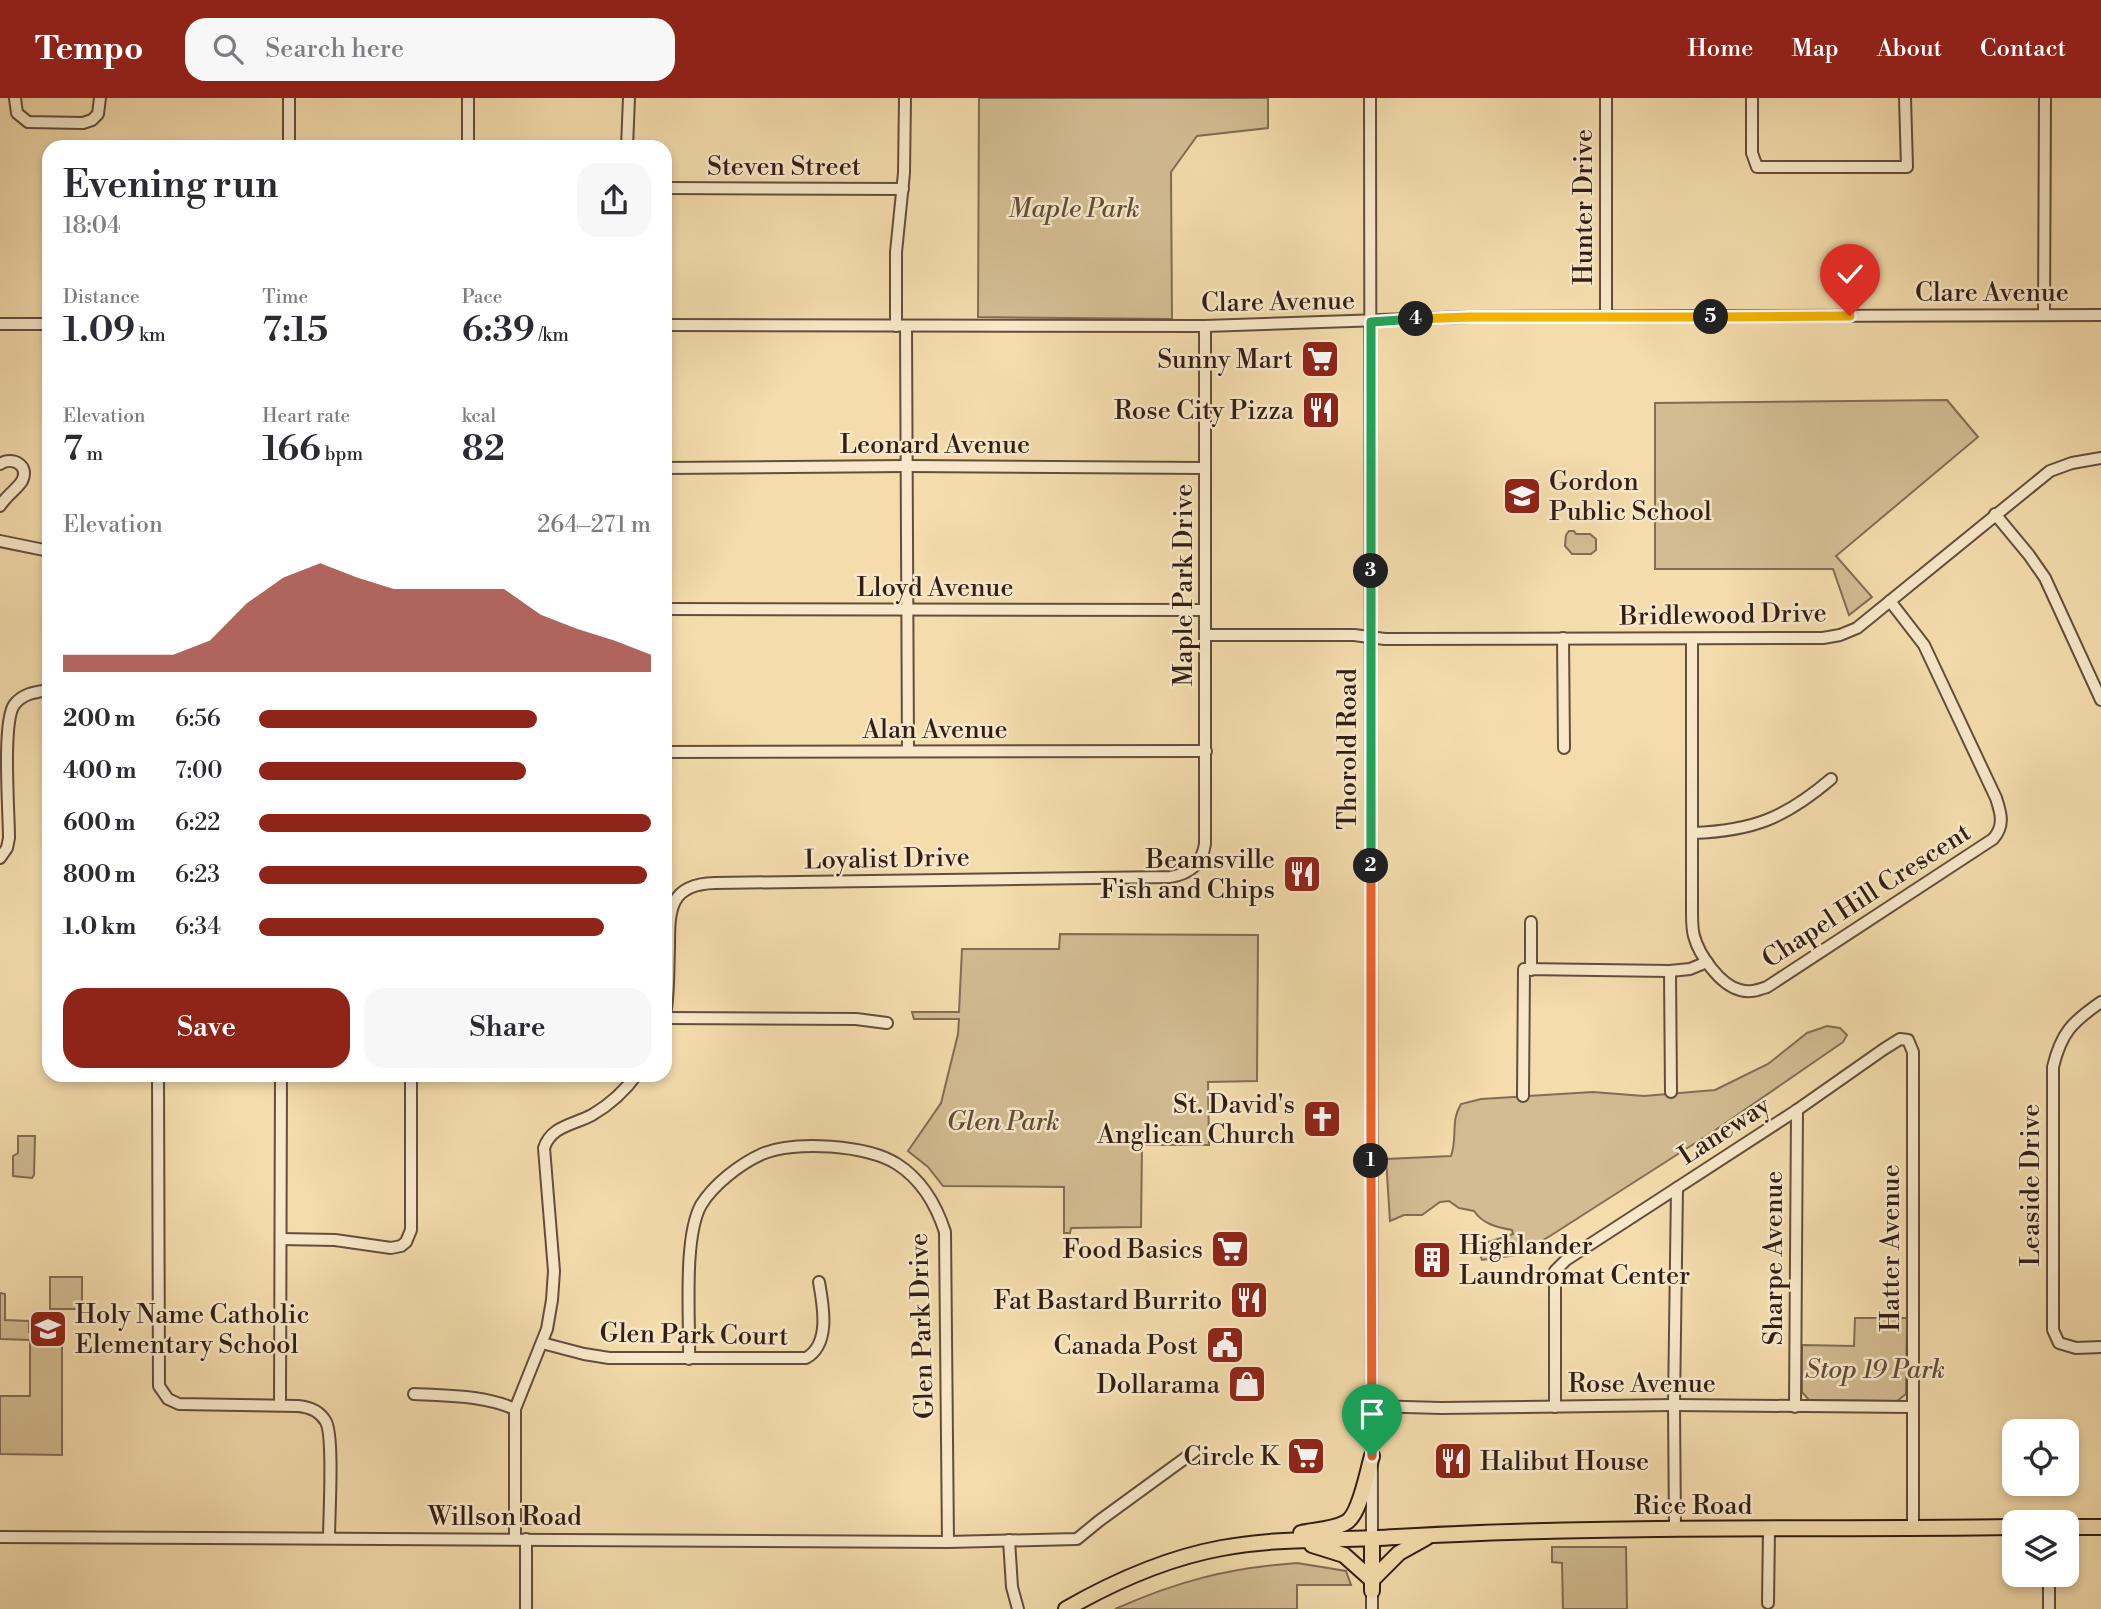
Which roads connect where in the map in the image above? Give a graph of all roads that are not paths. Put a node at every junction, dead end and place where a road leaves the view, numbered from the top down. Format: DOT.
graph roads {
  1 [pos="15,98"];
  2 [pos="100,98"];
  3 [pos="289,98"];
  4 [pos="468,98"];
  5 [pos="629,98"];
  6 [pos="905,98"];
  7 [pos="1370,98"];
  8 [pos="1606,98"];
  9 [pos="1752,98"];
  10 [pos="1906,98"];
  11 [pos="2045,98"];
  12 [pos="289,140"];
  13 [pos="468,140"];
  14 [pos="627,140"];
  15 [pos="672,188"];
  16 [pos="903,189"];
  17 [pos="2044,315"];
  18 [pos="2101,315"];
  19 [pos="1606,316"];
  20 [pos="1371,322"];
  21 [pos="0,324"];
  22 [pos="42,324"];
  23 [pos="672,325"];
  24 [pos="900,326"];
  25 [pos="1205,326"];
  26 [pos="2101,458"];
  27 [pos="0,464"];
  28 [pos="906,466"];
  29 [pos="672,468"];
  30 [pos="1205,468"];
  31 [pos="0,491"];
  32 [pos="0,505"];
  33 [pos="1995,514"];
  34 [pos="0,541"];
  35 [pos="42,550"];
  36 [pos="1890,601"];
  37 [pos="672,609"];
  38 [pos="907,610"];
  39 [pos="1205,610"];
  40 [pos="1205,635"];
  41 [pos="1371,638"];
  42 [pos="1563,638"];
  43 [pos="1692,639"];
  44 [pos="42,692"];
  45 [pos="2101,700"];
  46 [pos="1564,748"];
  47 [pos="908,751"];
  48 [pos="1206,751"];
  49 [pos="672,752"];
  50 [pos="1831,779"];
  51 [pos="1693,833"];
  52 [pos="1205,844"];
  53 [pos="0,858"];
  54 [pos="672,908"];
  55 [pos="1531,922"];
  56 [pos="1707,962"];
  57 [pos="1531,970"];
  58 [pos="1670,971"];
  59 [pos="2101,1002"];
  60 [pos="672,1016"];
  61 [pos="887,1023"];
  62 [pos="1913,1052"];
  63 [pos="158,1082"];
  64 [pos="281,1082"];
  65 [pos="411,1082"];
  66 [pos="630,1082"];
  67 [pos="1671,1092"];
  68 [pos="1523,1096"];
  69 [pos="1797,1110"];
  70 [pos="1677,1188"];
  71 [pos="281,1239"];
  72 [pos="819,1282"];
  73 [pos="542,1343"];
  74 [pos="2101,1347"];
  75 [pos="689,1359"];
  76 [pos="414,1394"];
  77 [pos="280,1405"];
  78 [pos="1674,1405"];
  79 [pos="1371,1406"];
  80 [pos="1555,1407"];
  81 [pos="1795,1407"];
  82 [pos="1912,1407"];
  83 [pos="515,1409"];
  84 [pos="1195,1451"];
  85 [pos="1372,1456"];
  86 [pos="2002,1527"];
  87 [pos="2079,1527"];
  88 [pos="2101,1527"];
  89 [pos="1769,1529"];
  90 [pos="1913,1529"];
  91 [pos="1675,1530"];
  92 [pos="1431,1535"];
  93 [pos="0,1537"];
  94 [pos="329,1538"];
  95 [pos="520,1539"];
  96 [pos="1372,1539"];
  97 [pos="1009,1540"];
  98 [pos="1279,1540"];
  99 [pos="948,1542"];
  100 [pos="1372,1585"];
  101 [pos="2049,1587"];
  102 [pos="1768,1603"];
  103 [pos="526,1609"];
  104 [pos="1018,1609"];
  105 [pos="1066,1609"];
  106 [pos="1372,1609"];
  107 [pos="2049,1609"];
  1 -- 2 [label="street"];
  3 -- 12 [label="street"];
  4 -- 13 [label="street"];
  5 -- 14 [label="street"];
  6 -- 16 [label="street"];
  7 -- 20 [label="street, Thorold Road"];
  8 -- 19 [label="street, Hunter Drive"];
  9 -- 10 [label="street"];
  11 -- 17 [label="street"];
  15 -- 16 [label="street, Steven Street"];
  16 -- 24 [label="street"];
  17 -- 18 [label="street, Clare Avenue"];
  17 -- 19 [label="street, Clare Avenue"];
  19 -- 20 [label="street, Clare Avenue"];
  20 -- 25 [label="street, Clare Avenue"];
  20 -- 41 [label="street, Thorold Road"];
  21 -- 22 [label="street"];
  23 -- 24 [label="street, Clare Avenue"];
  24 -- 25 [label="street, Clare Avenue"];
  24 -- 28 [label="street"];
  25 -- 30 [label="street, Maple Park Drive"];
  26 -- 33 [label="street, Bridlewood Drive"];
  27 -- 32 [label="street"];
  28 -- 29 [label="street, Leonard Avenue"];
  28 -- 30 [label="street, Leonard Avenue"];
  28 -- 38 [label="street"];
  30 -- 39 [label="street, Maple Park Drive"];
  31 -- 32 [label="street"];
  33 -- 36 [label="street, Bridlewood Drive"];
  33 -- 45 [label="street"];
  34 -- 35 [label="street"];
  36 -- 43 [label="street, Bridlewood Drive"];
  36 -- 56 [label="street, Chapel Hill Crescent"];
  37 -- 38 [label="street, Lloyd Avenue"];
  38 -- 39 [label="street, Lloyd Avenue"];
  38 -- 47 [label="street"];
  39 -- 40 [label="street, Maple Park Drive"];
  40 -- 41 [label="street"];
  40 -- 48 [label="street, Maple Park Drive"];
  41 -- 42 [label="street, Bridlewood Drive"];
  41 -- 79 [label="street, Thorold Road"];
  42 -- 43 [label="street, Bridlewood Drive"];
  42 -- 46 [label="street"];
  43 -- 51 [label="street, Chapel Hill Crescent"];
  44 -- 53 [label="street"];
  47 -- 48 [label="street, Alan Avenue"];
  47 -- 49 [label="street, Alan Avenue"];
  48 -- 52 [label="street, Maple Park Drive"];
  50 -- 51 [label="street"];
  51 -- 56 [label="street, Chapel Hill Crescent"];
  52 -- 54 [label="street, Loyalist Drive"];
  55 -- 57 [label="street"];
  56 -- 58 [label="street"];
  57 -- 58 [label="street"];
  57 -- 68 [label="street"];
  58 -- 67 [label="street"];
  59 -- 74 [label="street, Leaside Drive"];
  60 -- 61 [label="street"];
  62 -- 69 [label="street, Laneway"];
  62 -- 82 [label="street, Hatter Avenue"];
  63 -- 77 [label="street"];
  64 -- 71 [label="street"];
  65 -- 71 [label="street"];
  66 -- 73 [label="street"];
  69 -- 70 [label="street, Laneway"];
  69 -- 81 [label="street, Sharpe Avenue"];
  70 -- 78 [label="street"];
  70 -- 80 [label="street, Laneway"];
  71 -- 77 [label="street"];
  72 -- 75 [label="street, Glen Park Court"];
  73 -- 75 [label="street, Glen Park Court"];
  73 -- 83 [label="street"];
  75 -- 99 [label="street, Glen Park Drive"];
  76 -- 83 [label="street"];
  77 -- 94 [label="street"];
  78 -- 80 [label="street, Rose Avenue"];
  78 -- 81 [label="street, Rose Avenue"];
  78 -- 91 [label="street"];
  79 -- 80 [label="street, Rose Avenue"];
  79 -- 85 [label="street, Thorold Road"];
  81 -- 82 [label="street, Rose Avenue"];
  82 -- 90 [label="street, Hatter Avenue"];
  83 -- 95 [label="street"];
  84 -- 97 [label="street, Willson Road"];
  85 -- 96 [label="street, Thorold Road"];
  85 -- 98 [label="main road"];
  86 -- 90 [label="main road, Rice Road"];
  87 -- 88 [label="main road"];
  89 -- 90 [label="main road, Rice Road"];
  89 -- 91 [label="main road, Rice Road"];
  89 -- 102 [label="street"];
  91 -- 92 [label="main road, Rice Road"];
  92 -- 96 [label="main road, Rice Road"];
  92 -- 100 [label="main road"];
  93 -- 94 [label="street, Willson Road"];
  94 -- 95 [label="street, Willson Road"];
  95 -- 99 [label="street, Willson Road"];
  95 -- 103 [label="street"];
  96 -- 98 [label="main road, Rice Road"];
  96 -- 100 [label="main road, Thorold Road"];
  97 -- 99 [label="street, Willson Road"];
  97 -- 104 [label="street"];
  98 -- 100 [label="main road"];
  98 -- 105 [label="main road"];
  100 -- 106 [label="street, Thorold Road"];
  101 -- 107 [label="street"];
}
